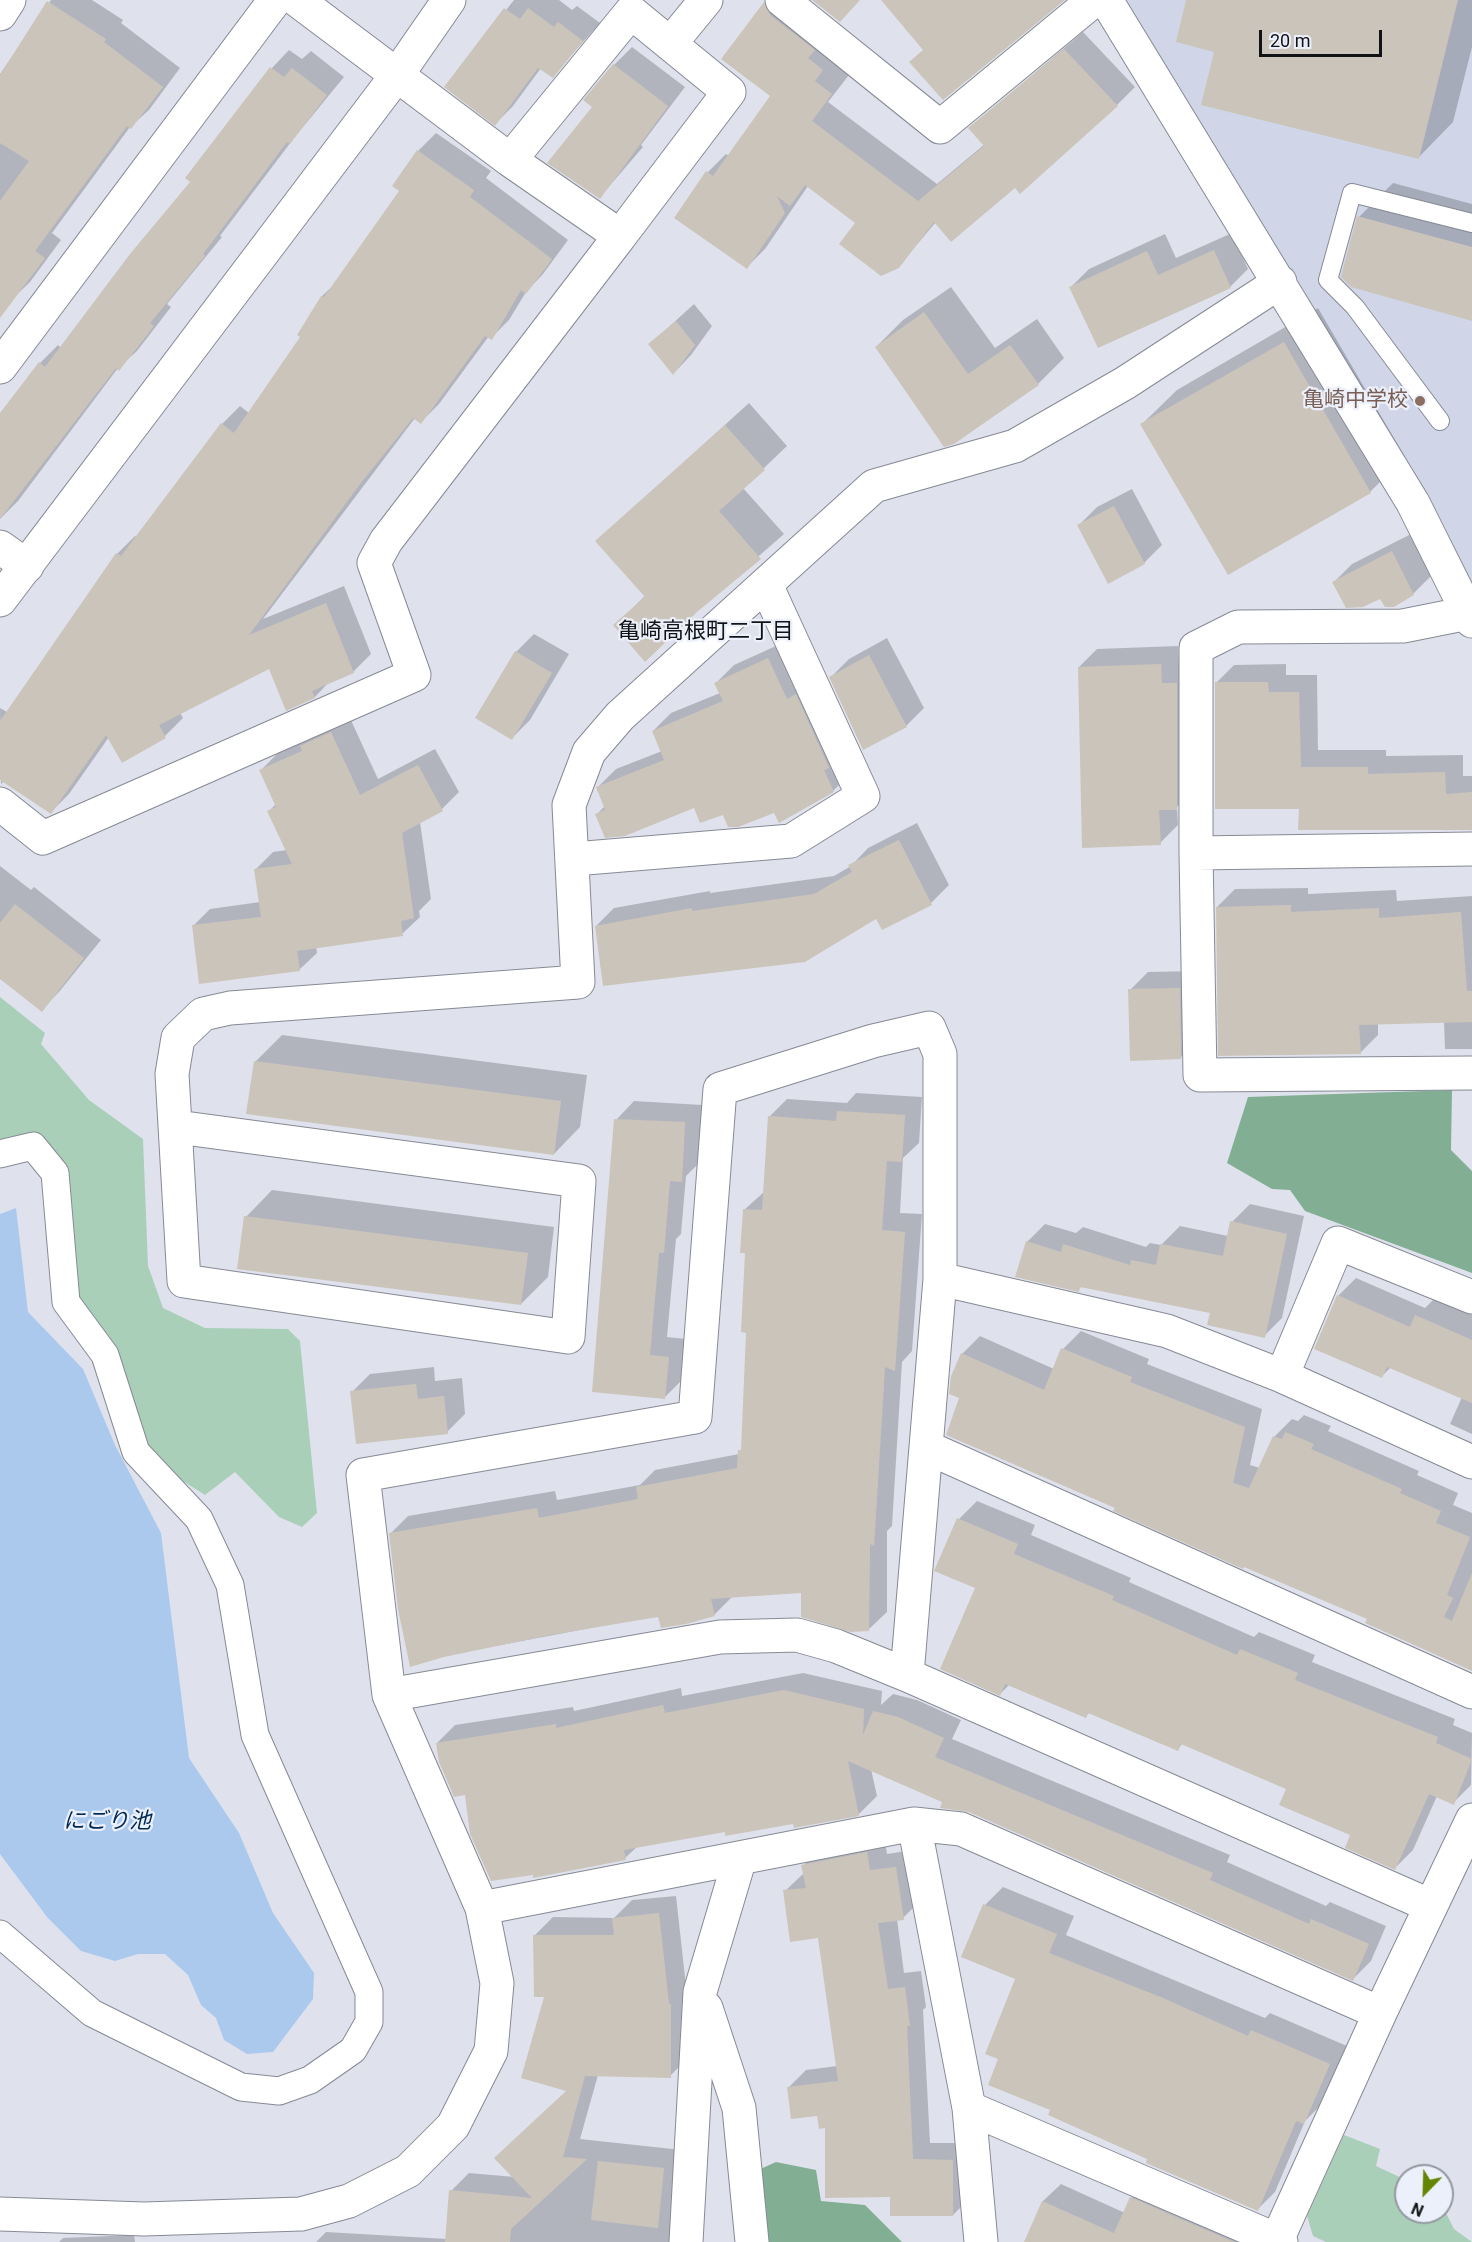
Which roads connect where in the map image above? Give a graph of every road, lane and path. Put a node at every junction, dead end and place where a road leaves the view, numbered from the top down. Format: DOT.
graph roads {
  1 [pos="9,0"];
  2 [pos="275,0"];
  3 [pos="297,0"];
  4 [pos="449,0"];
  5 [pos="706,0"];
  6 [pos="782,0"];
  7 [pos="1094,0"];
  8 [pos="1106,0"];
  9 [pos="0,14"];
  10 [pos="670,44"];
  11 [pos="397,75"];
  12 [pos="510,160"];
  13 [pos="1472,223"];
  14 [pos="620,236"];
  15 [pos="1280,282"];
  16 [pos="0,367"];
  17 [pos="1440,421"];
  18 [pos="0,547"];
  19 [pos="27,566"];
  20 [pos="766,585"];
  21 [pos="0,600"];
  22 [pos="1470,617"];
  23 [pos="0,804"];
  24 [pos="1472,849"];
  25 [pos="1196,853"];
  26 [pos="574,859"];
  27 [pos="1472,1072"];
  28 [pos="177,1127"];
  29 [pos="0,1154"];
  30 [pos="940,1279"];
  31 [pos="1472,1297"];
  32 [pos="1282,1376"];
  33 [pos="926,1447"];
  34 [pos="1472,1462"];
  35 [pos="907,1675"];
  36 [pos="1472,1692"];
  37 [pos="389,1695"];
  38 [pos="1472,1820"];
  39 [pos="914,1824"];
  40 [pos="740,1858"];
  41 [pos="1431,1906"];
  42 [pos="482,1908"];
  43 [pos="0,1934"];
  44 [pos="700,1992"];
  45 [pos="1380,2013"];
  46 [pos="969,2108"];
  47 [pos="0,2214"];
  48 [pos="144,2230"];
  49 [pos="1279,2241"];
  50 [pos="686,2242"];
  51 [pos="752,2242"];
  52 [pos="981,2242"];
  1 -- 9 [label="street"];
  2 -- 16 [label="street"];
  3 -- 11 [label="street"];
  4 -- 11 [label="street"];
  5 -- 10 [label="street"];
  6 -- 7 [label="street"];
  8 -- 15 [label="street"];
  10 -- 12 [label="street"];
  10 -- 14 [label="street"];
  11 -- 12 [label="street"];
  11 -- 19 [label="street"];
  12 -- 14 [label="street"];
  13 -- 17 [label="lane"];
  14 -- 23 [label="street"];
  15 -- 20 [label="street"];
  15 -- 22 [label="street"];
  18 -- 19 [label="street"];
  19 -- 21 [label="street"];
  20 -- 26 [label="street"];
  20 -- 26 [label="street"];
  22 -- 25 [label="street"];
  24 -- 25 [label="street"];
  25 -- 27 [label="street"];
  26 -- 28 [label="street"];
  28 -- 28 [label="street"];
  29 -- 43 [label="street"];
  30 -- 32 [label="street"];
  30 -- 33 [label="street"];
  30 -- 37 [label="street"];
  31 -- 32 [label="street"];
  32 -- 34 [label="street"];
  33 -- 35 [label="street"];
  33 -- 36 [label="street"];
  35 -- 37 [label="street"];
  35 -- 41 [label="street"];
  37 -- 42 [label="street"];
  38 -- 41 [label="street"];
  39 -- 40 [label="street"];
  39 -- 45 [label="street"];
  39 -- 46 [label="street"];
  40 -- 42 [label="street"];
  40 -- 44 [label="street"];
  41 -- 45 [label="street"];
  42 -- 48 [label="street"];
  44 -- 50 [label="street"];
  44 -- 51 [label="street"];
  45 -- 49 [label="street"];
  46 -- 49 [label="street"];
  46 -- 52 [label="street"];
  47 -- 48 [label="street"];
}
